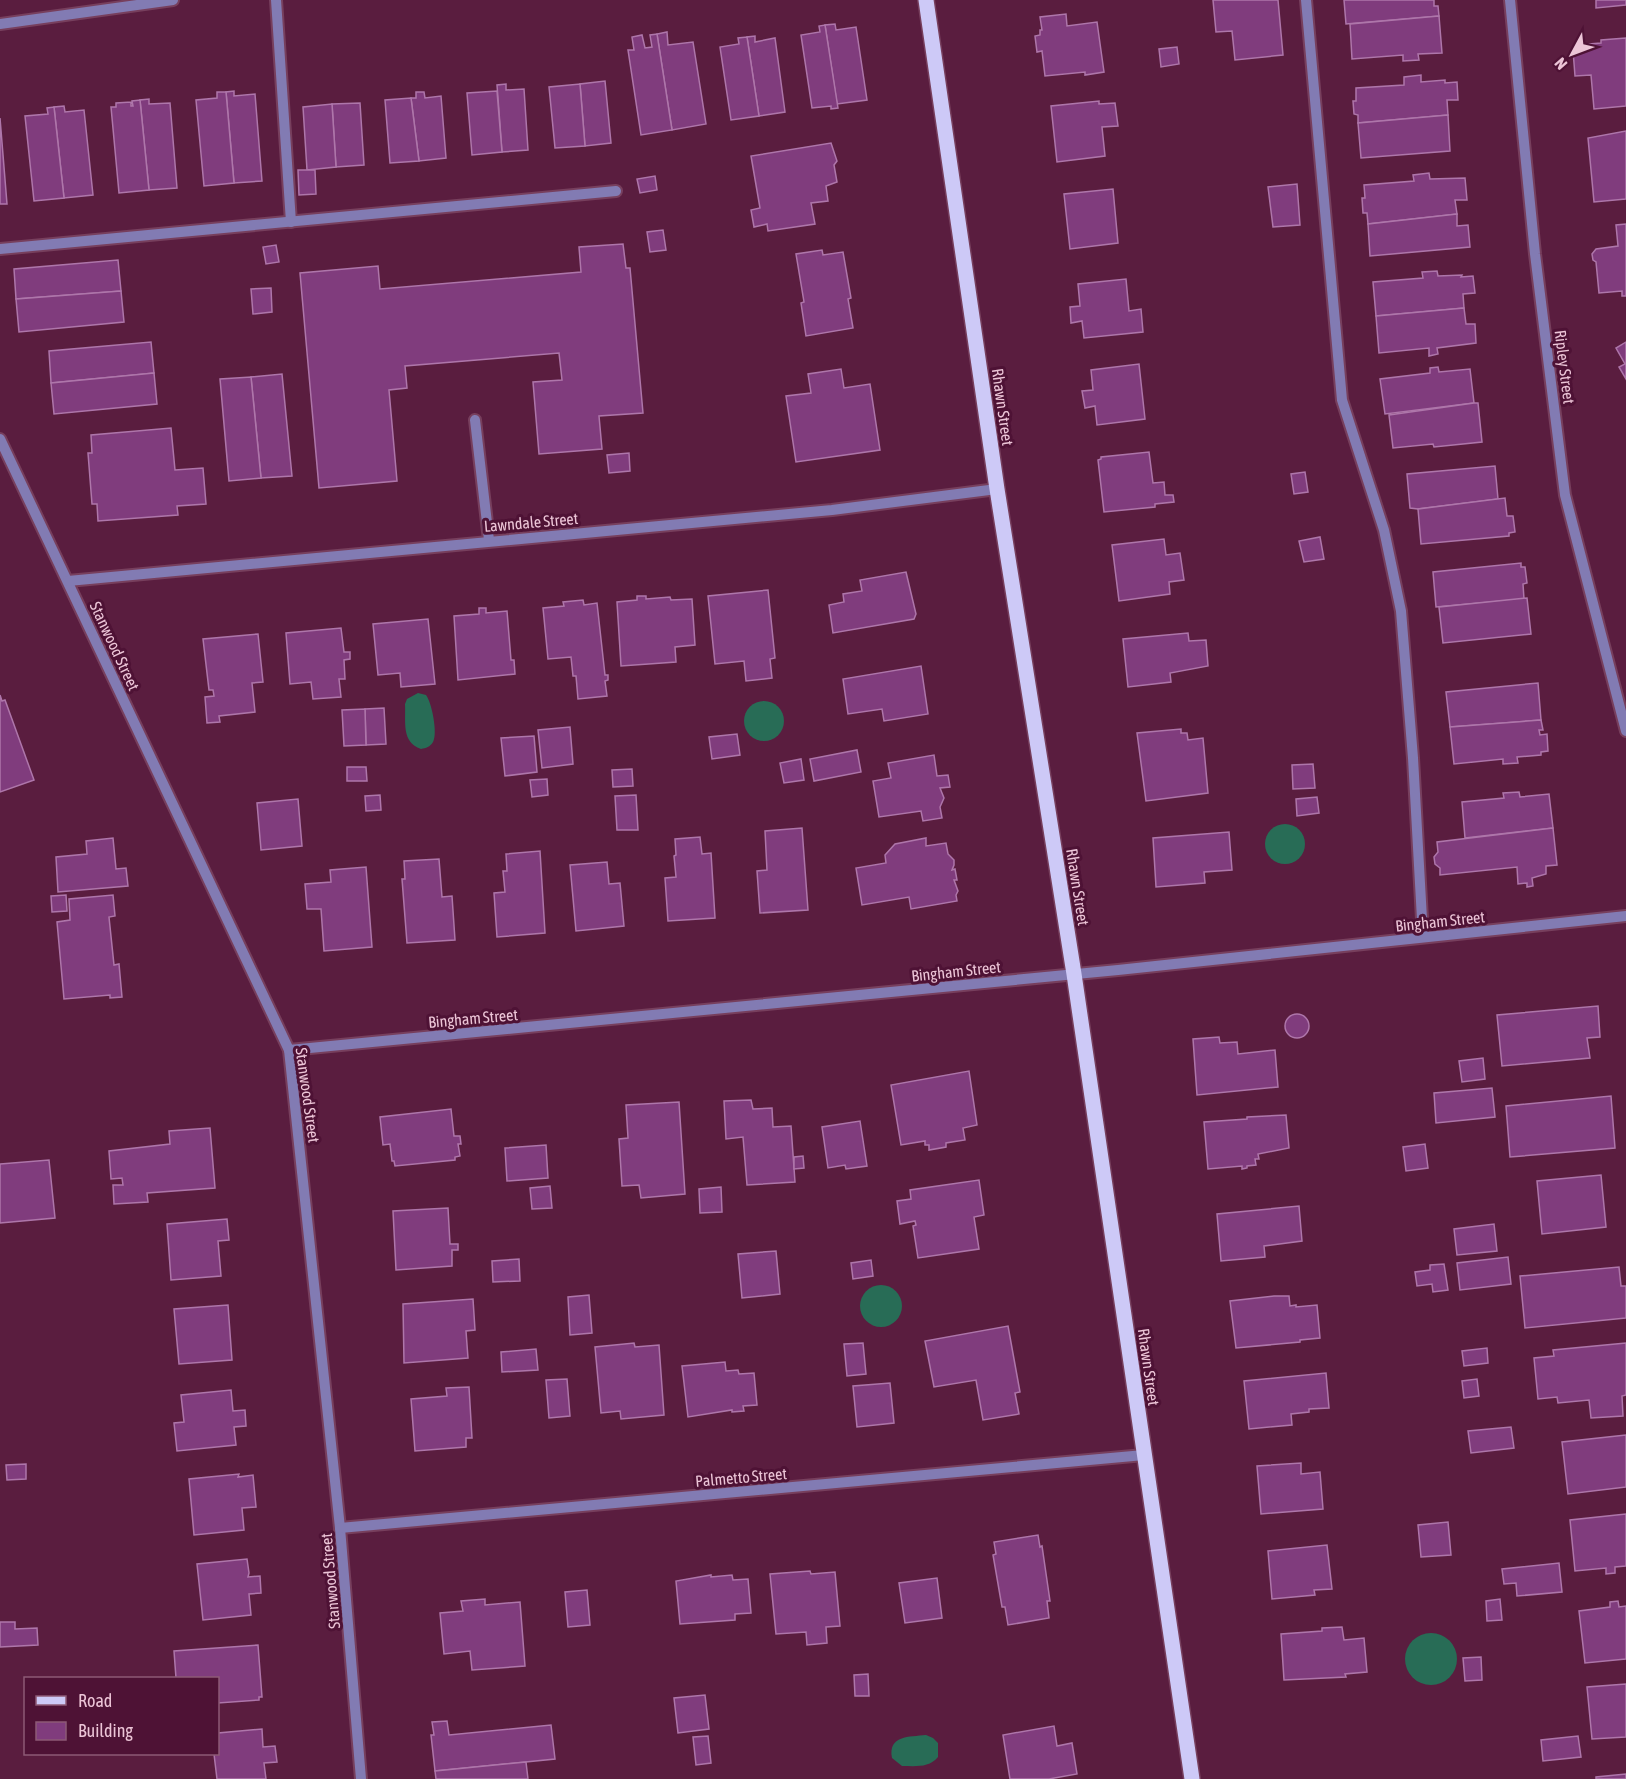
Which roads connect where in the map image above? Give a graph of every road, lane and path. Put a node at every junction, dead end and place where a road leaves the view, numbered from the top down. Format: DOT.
graph roads {
  1 [pos="173,0"];
  2 [pos="276,0"];
  3 [pos="926,0"];
  4 [pos="1306,0"];
  5 [pos="1510,0"];
  6 [pos="0,24"];
  7 [pos="616,192"];
  8 [pos="291,222"];
  9 [pos="0,249"];
  10 [pos="475,420"];
  11 [pos="0,439"];
  12 [pos="997,489"];
  13 [pos="489,540"];
  14 [pos="68,581"];
  15 [pos="1623,708"];
  16 [pos="1626,731"];
  17 [pos="1626,916"];
  18 [pos="1423,937"];
  19 [pos="1074,974"];
  20 [pos="289,1050"];
  21 [pos="1144,1455"];
  22 [pos="340,1528"];
  23 [pos="361,1779"];
  24 [pos="1192,1779"];
  1 -- 6 [label="street"];
  2 -- 8 [label="street"];
  3 -- 12 [label="main road, Rhawn Street"];
  4 -- 18 [label="street"];
  5 -- 15 [label="street, Ripley Street"];
  7 -- 8 [label="street"];
  8 -- 9 [label="street"];
  10 -- 13 [label="street"];
  11 -- 14 [label="street, Stanwood Street"];
  12 -- 13 [label="street, Lawndale Street"];
  12 -- 19 [label="main road, Rhawn Street"];
  13 -- 14 [label="street, Lawndale Street"];
  14 -- 20 [label="street, Stanwood Street"];
  15 -- 16 [label="street, Ripley Street"];
  17 -- 18 [label="street, Bingham Street"];
  18 -- 19 [label="street, Bingham Street"];
  19 -- 20 [label="street, Bingham Street"];
  19 -- 21 [label="main road, Rhawn Street"];
  20 -- 22 [label="street, Stanwood Street"];
  21 -- 22 [label="street, Palmetto Street"];
  21 -- 24 [label="main road, Rhawn Street"];
  22 -- 23 [label="street, Stanwood Street"];
}
